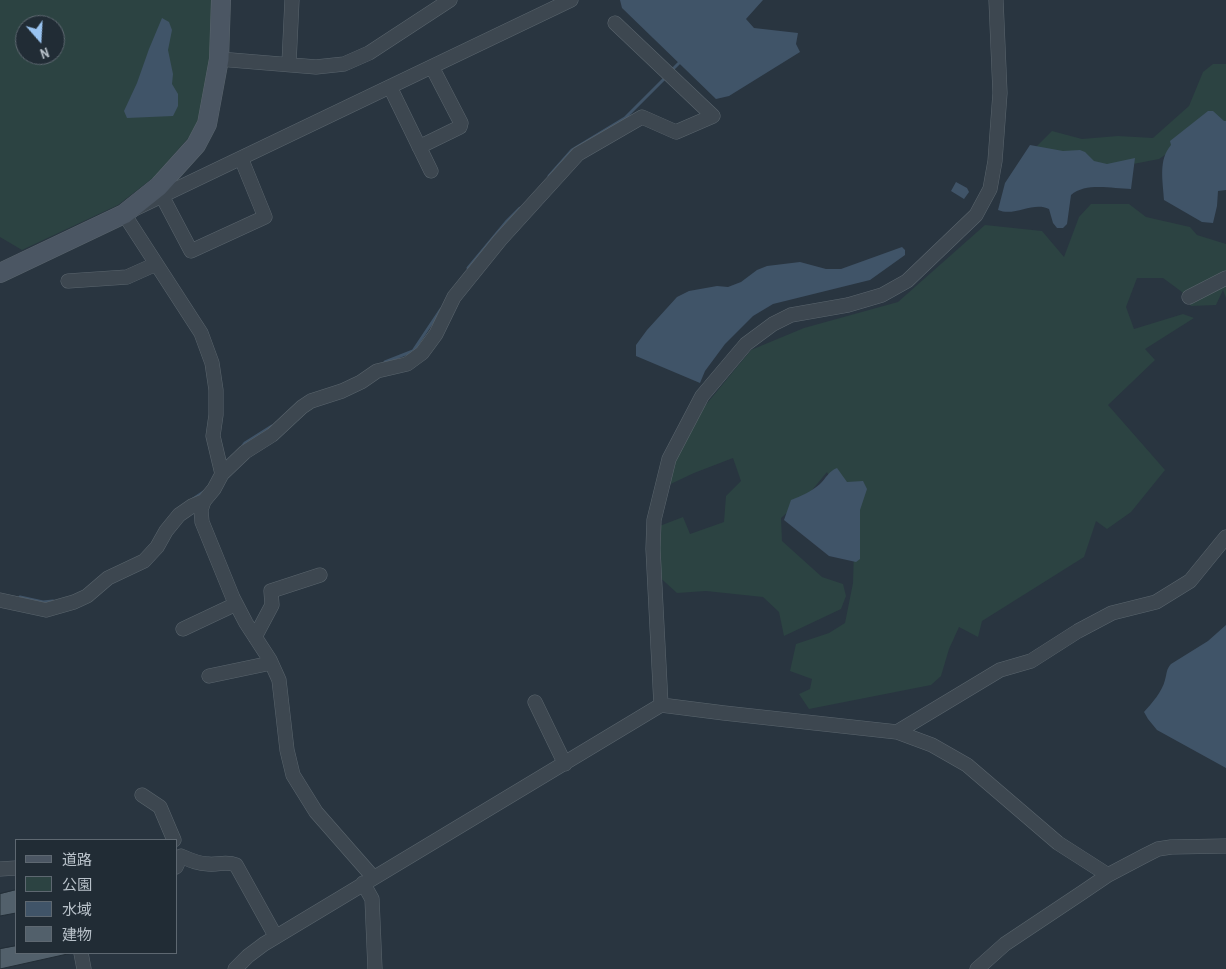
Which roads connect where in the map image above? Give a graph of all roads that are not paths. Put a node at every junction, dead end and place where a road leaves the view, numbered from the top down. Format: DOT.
graph roads {
  1 [pos="221,0"];
  2 [pos="292,0"];
  3 [pos="450,0"];
  4 [pos="571,0"];
  5 [pos="996,0"];
  6 [pos="615,23"];
  7 [pos="219,58"];
  8 [pos="289,63"];
  9 [pos="432,67"];
  10 [pos="390,87"];
  11 [pos="419,148"];
  12 [pos="241,158"];
  13 [pos="431,170"];
  14 [pos="162,196"];
  15 [pos="124,214"];
  16 [pos="156,264"];
  17 [pos="0,273"];
  18 [pos="1226,278"];
  19 [pos="68,281"];
  20 [pos="1189,297"];
  21 [pos="222,474"];
  22 [pos="204,501"];
  23 [pos="1226,537"];
  24 [pos="320,575"];
  25 [pos="0,600"];
  26 [pos="236,604"];
  27 [pos="184,629"];
  28 [pos="255,638"];
  29 [pos="271,663"];
  30 [pos="209,676"];
  31 [pos="535,702"];
  32 [pos="661,705"];
  33 [pos="897,732"];
  34 [pos="565,764"];
  35 [pos="142,795"];
  36 [pos="174,839"];
  37 [pos="1226,846"];
  38 [pos="178,856"];
  39 [pos="15,868"];
  40 [pos="0,869"];
  41 [pos="1108,875"];
  42 [pos="368,880"];
  43 [pos="276,937"];
  44 [pos="81,954"];
  45 [pos="84,969"];
  46 [pos="235,969"];
  47 [pos="375,969"];
  48 [pos="977,969"];
  1 -- 7 [label="street"];
  2 -- 8 [label="street"];
  3 -- 8 [label="street"];
  4 -- 9 [label="street"];
  5 -- 32 [label="street"];
  6 -- 21 [label="street"];
  7 -- 8 [label="street"];
  7 -- 15 [label="street"];
  9 -- 10 [label="street"];
  9 -- 11 [label="street"];
  10 -- 11 [label="street"];
  10 -- 12 [label="street"];
  11 -- 13 [label="street"];
  12 -- 14 [label="street"];
  12 -- 14 [label="street"];
  14 -- 15 [label="street"];
  15 -- 16 [label="street"];
  15 -- 17 [label="street"];
  16 -- 19 [label="street"];
  16 -- 21 [label="street"];
  18 -- 20 [label="street"];
  21 -- 22 [label="street"];
  22 -- 25 [label="street"];
  22 -- 26 [label="street"];
  23 -- 33 [label="street"];
  24 -- 28 [label="street"];
  26 -- 27 [label="street"];
  26 -- 28 [label="street"];
  28 -- 29 [label="street"];
  29 -- 30 [label="street"];
  29 -- 42 [label="street"];
  31 -- 34 [label="street"];
  32 -- 33 [label="street"];
  32 -- 34 [label="street"];
  33 -- 41 [label="street"];
  34 -- 42 [label="street"];
  35 -- 36 [label="street"];
  37 -- 41 [label="street"];
  38 -- 43 [label="street"];
  39 -- 40 [label="street"];
  41 -- 48 [label="street"];
  42 -- 43 [label="street"];
  42 -- 47 [label="street"];
  43 -- 46 [label="street"];
  44 -- 45 [label="street"];
}
